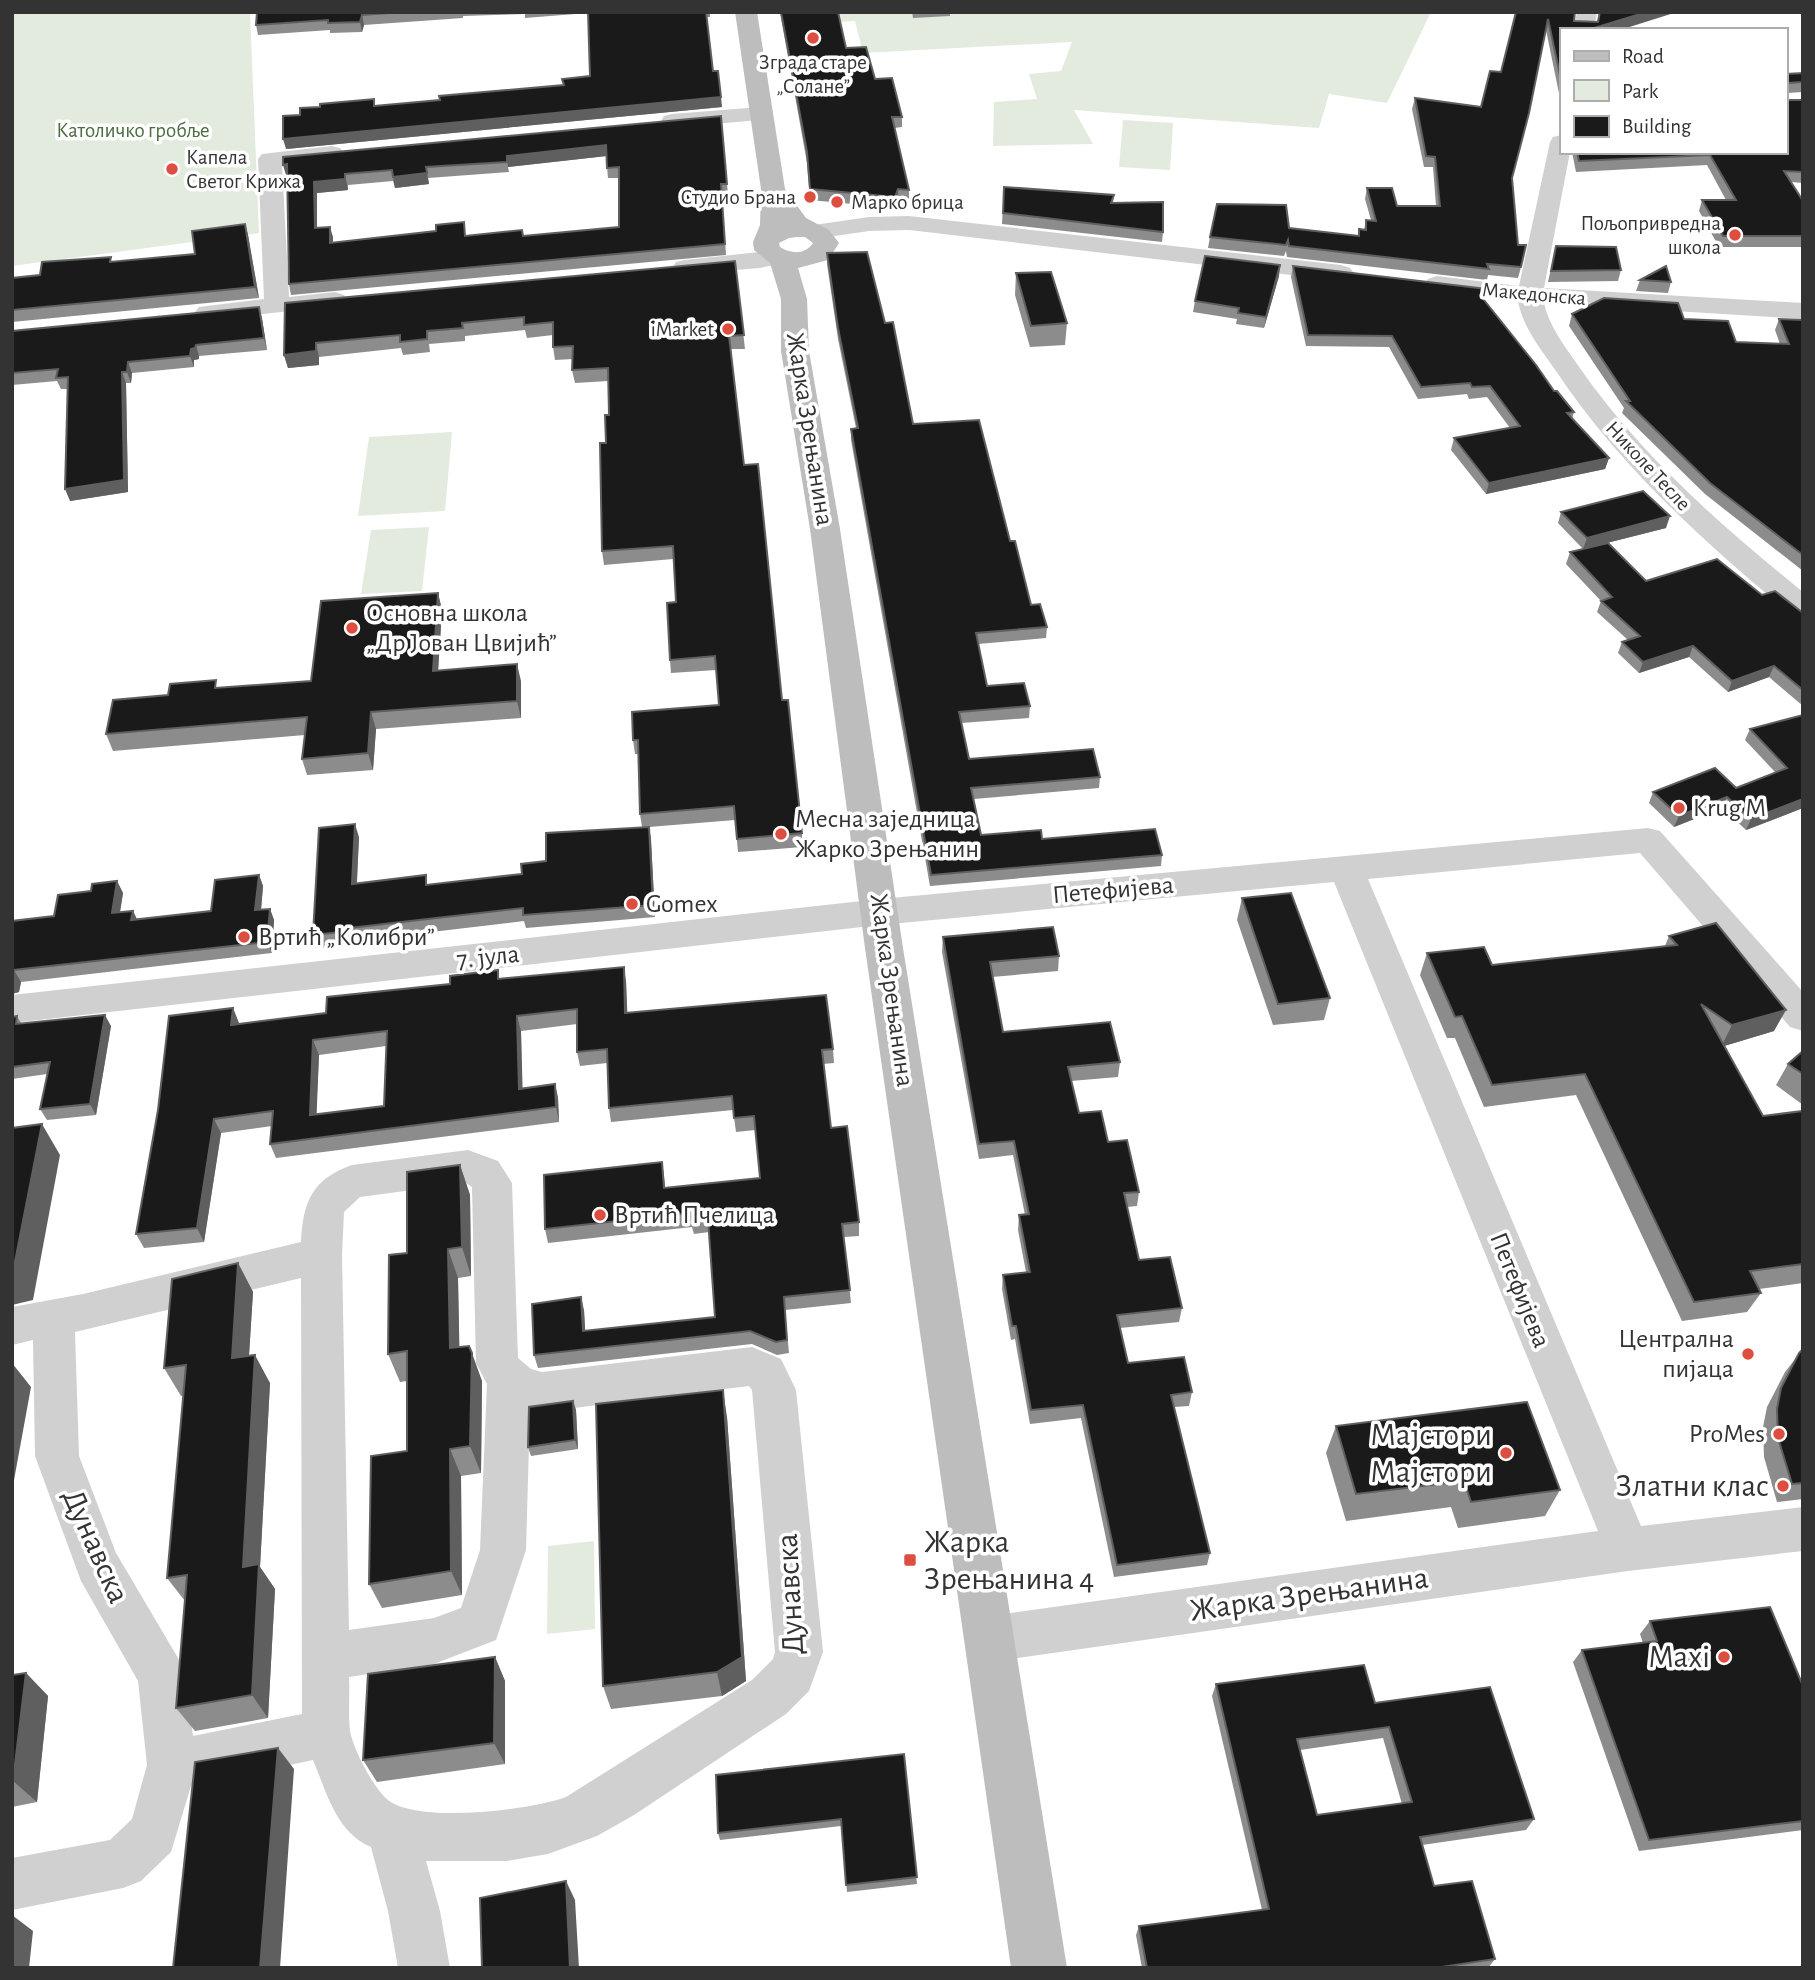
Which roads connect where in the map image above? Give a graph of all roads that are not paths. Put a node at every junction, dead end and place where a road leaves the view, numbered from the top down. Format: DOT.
graph roads {
  1 [pos="747,12"];
  2 [pos="761,114"];
  3 [pos="644,124"];
  4 [pos="1560,147"];
  5 [pos="354,151"];
  6 [pos="773,189"];
  7 [pos="817,241"];
  8 [pos="773,250"];
  9 [pos="658,269"];
  10 [pos="1371,277"];
  11 [pos="1412,281"];
  12 [pos="1530,295"];
  13 [pos="359,298"];
  14 [pos="794,299"];
  15 [pos="277,306"];
  16 [pos="1803,311"];
  17 [pos="185,315"];
  18 [pos="1803,608"];
  19 [pos="1346,868"];
  20 [pos="880,912"];
  21 [pos="12,1009"];
  22 [pos="1803,1017"];
  23 [pos="321,1255"];
  24 [pos="33,1322"];
  25 [pos="509,1381"];
  26 [pos="1803,1529"];
  27 [pos="1628,1549"];
  28 [pos="989,1639"];
  29 [pos="325,1657"];
  30 [pos="326,1733"];
  31 [pos="172,1765"];
  32 [pos="392,1830"];
  33 [pos="12,1884"];
  34 [pos="424,1968"];
  35 [pos="1038,1968"];
  1 -- 2 [label="main road, Жарка Зрењанина"];
  2 -- 3 [label="street"];
  2 -- 6 [label="main road, Жарка Зрењанина"];
  4 -- 12 [label="street"];
  5 -- 15 [label="street"];
  6 -- 7 [label="main road, Жарка Зрењанина"];
  6 -- 8 [label="main road, Жарка Зрењанина"];
  7 -- 8 [label="main road"];
  7 -- 10 [label="street"];
  7 -- 14 [label="main road, Жарка Зрењанина"];
  8 -- 9 [label="street"];
  8 -- 14 [label="main road, Жарка Зрењанина"];
  11 -- 12 [label="street, Македонска"];
  12 -- 16 [label="street, Македонска"];
  12 -- 18 [label="street, Николе Тесле"];
  13 -- 15 [label="street"];
  14 -- 20 [label="main road, Жарка Зрењанина"];
  15 -- 17 [label="street"];
  19 -- 20 [label="street, Петефијева"];
  19 -- 22 [label="street, Петефијева"];
  19 -- 27 [label="street, Петефијева"];
  20 -- 21 [label="street, 7. јула"];
  20 -- 28 [label="main road, Жарка Зрењанина"];
  23 -- 24 [label="street, Дунавска"];
  23 -- 25 [label="street, Дунавска"];
  23 -- 29 [label="street, Дунавска"];
  24 -- 31 [label="street, Дунавска"];
  25 -- 29 [label="street, Дунавска"];
  25 -- 32 [label="street, Дунавска"];
  26 -- 27 [label="street"];
  27 -- 28 [label="street, Жарка Зрењанина"];
  28 -- 35 [label="main road, Жарка Зрењанина"];
  29 -- 30 [label="street, Дунавска"];
  30 -- 31 [label="street"];
  30 -- 32 [label="street, Дунавска"];
  31 -- 33 [label="street, Дунавска"];
  32 -- 34 [label="street"];
}
